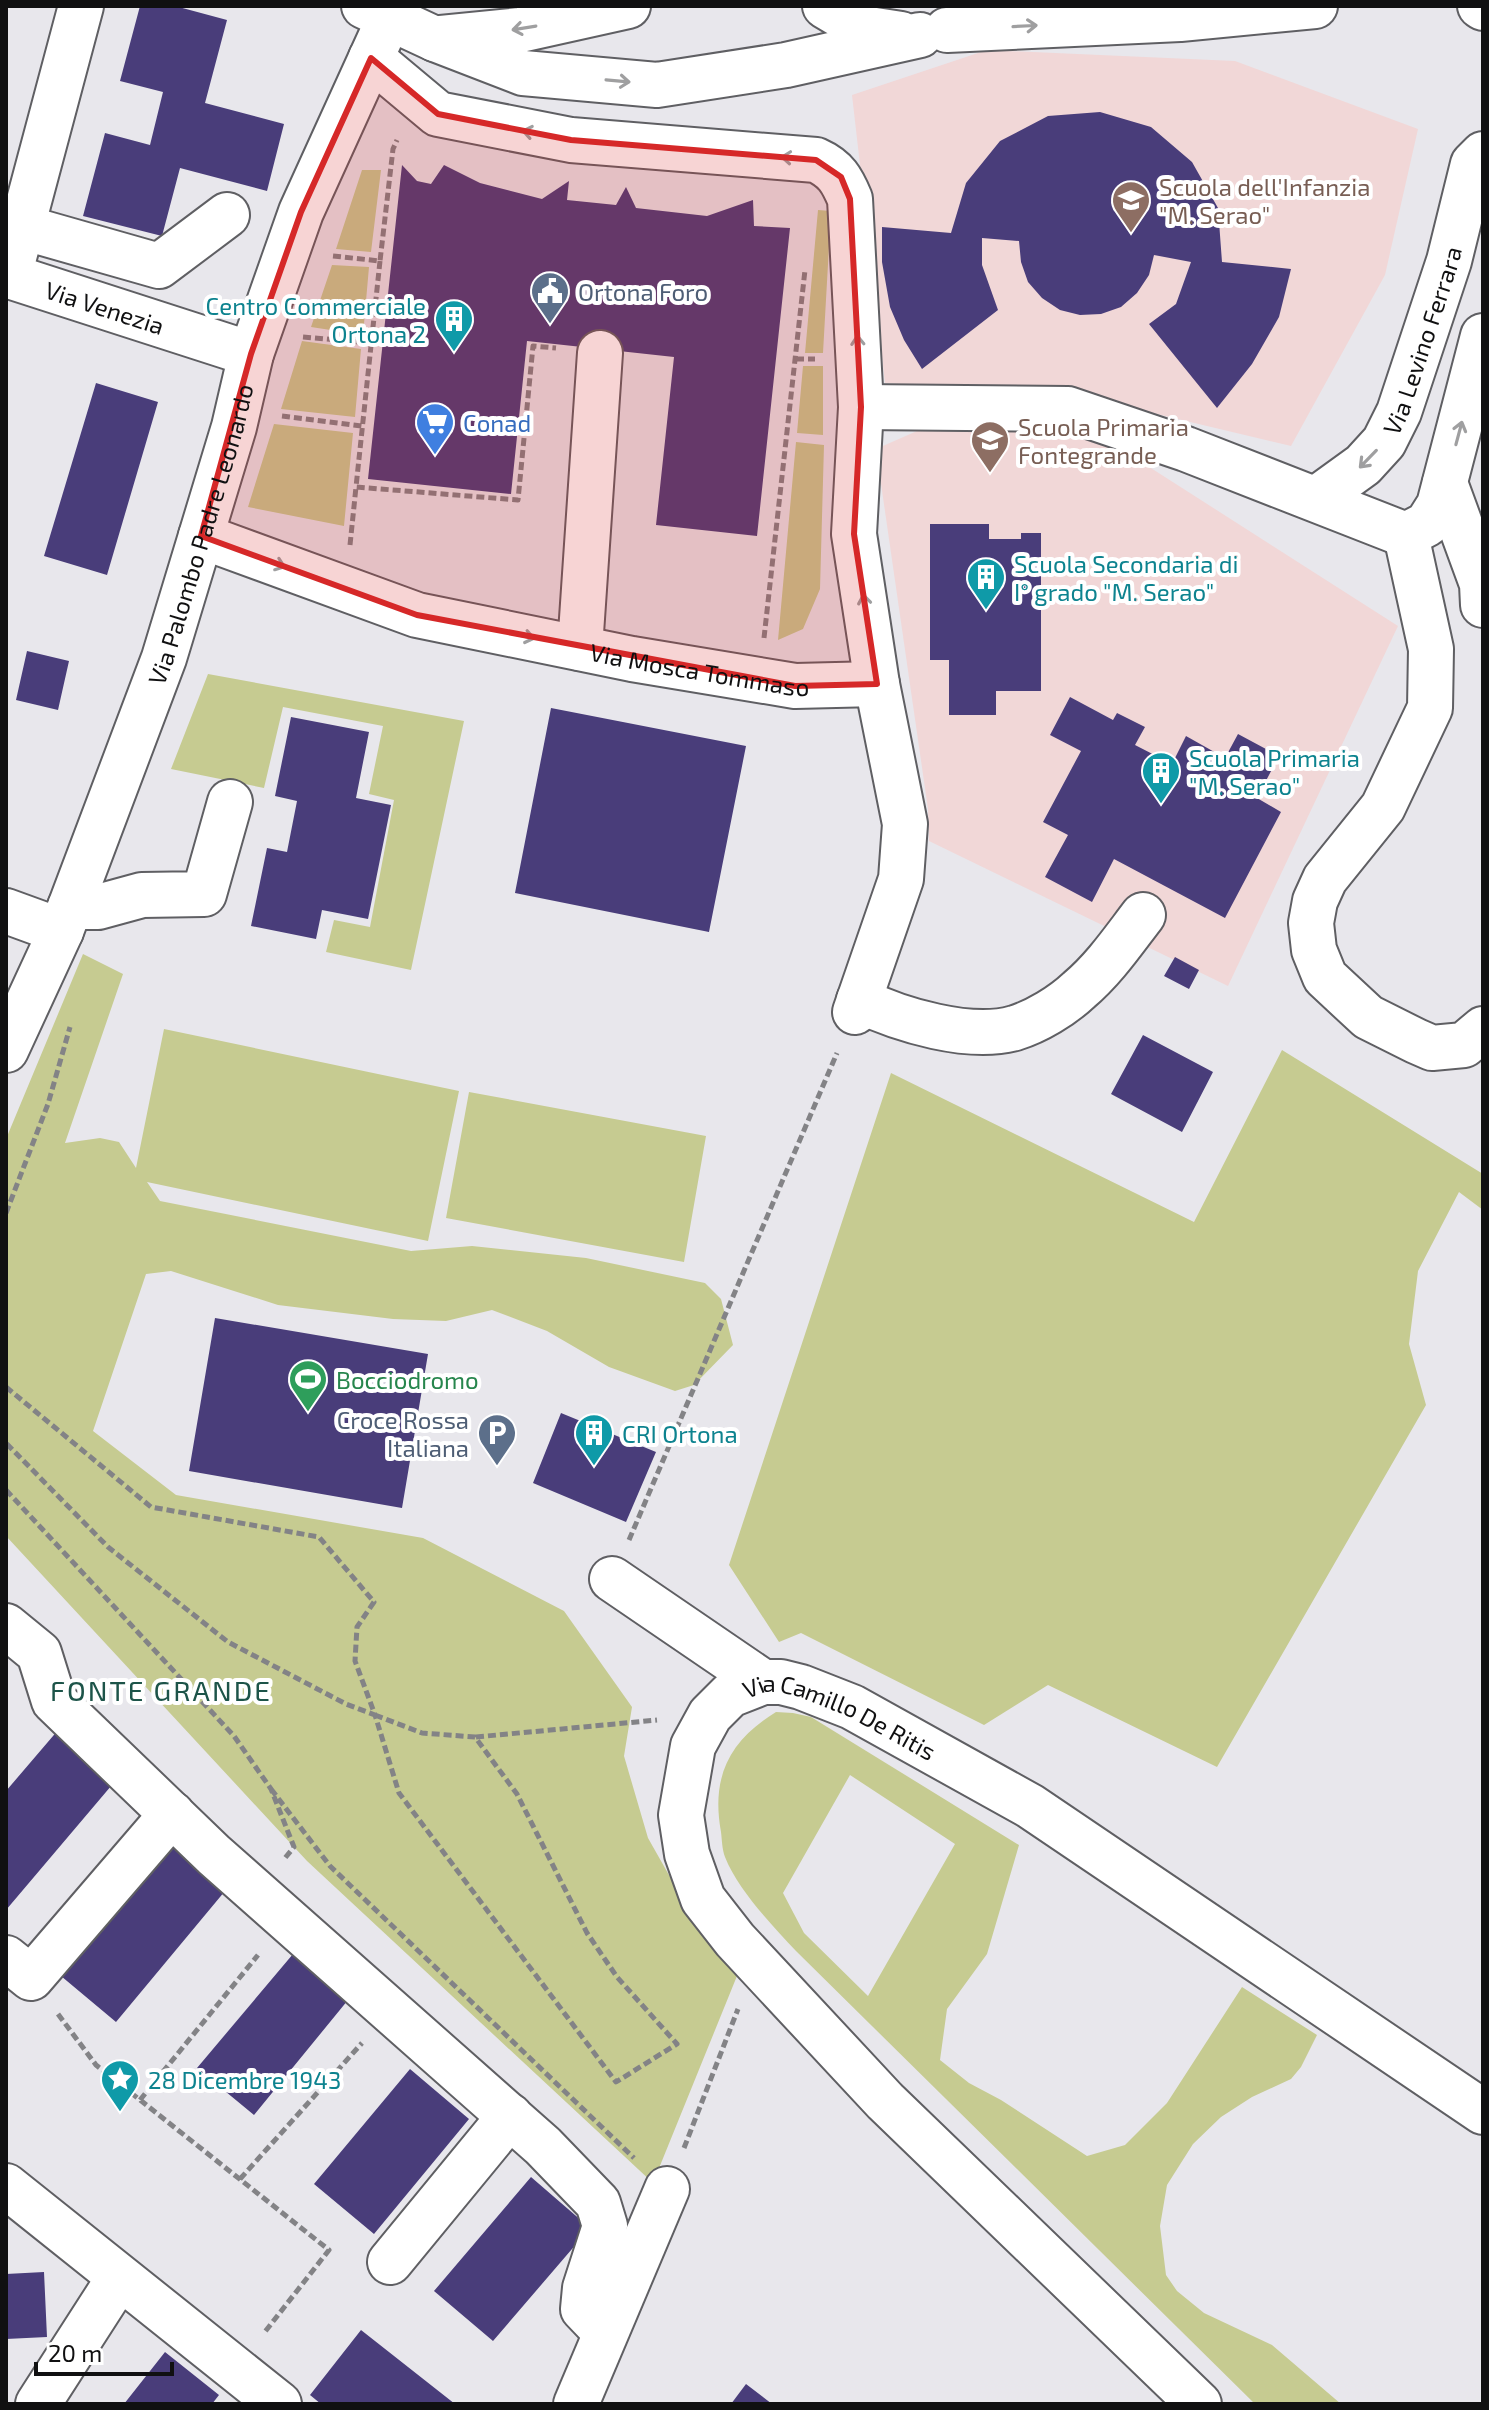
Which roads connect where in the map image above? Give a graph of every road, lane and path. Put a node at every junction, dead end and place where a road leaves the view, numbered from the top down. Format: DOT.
graph roads {
  1 [pos="81,6"];
  2 [pos="628,6"];
  3 [pos="825,6"];
  4 [pos="993,6"];
  5 [pos="1315,6"];
  6 [pos="377,12"];
  7 [pos="934,32"];
  8 [pos="435,39"];
  9 [pos="371,58"];
  10 [pos="414,95"];
  11 [pos="1483,154"];
  12 [pos="227,215"];
  13 [pos="22,227"];
  14 [pos="290,244"];
  15 [pos="380,261"];
  16 [pos="805,267"];
  17 [pos="7,276"];
  18 [pos="299,336"];
  19 [pos="1483,336"];
  20 [pos="371,343"];
  21 [pos="600,353"];
  22 [pos="251,354"];
  23 [pos="861,407"];
  24 [pos="274,414"];
  25 [pos="362,426"];
  26 [pos="1445,483"];
  27 [pos="356,487"];
  28 [pos="1316,499"];
  29 [pos="1406,535"];
  30 [pos="201,536"];
  31 [pos="350,551"];
  32 [pos="1483,605"];
  33 [pos="763,643"];
  34 [pos="580,648"];
  35 [pos="877,684"];
  36 [pos="230,802"];
  37 [pos="6,911"];
  38 [pos="1143,915"];
  39 [pos="66,919"];
  40 [pos="857,1006"];
  41 [pos="72,1020"];
  42 [pos="1483,1029"];
  43 [pos="6,1050"];
  44 [pos="6,1213"];
  45 [pos="6,1387"];
  46 [pos="6,1443"];
  47 [pos="6,1490"];
  48 [pos="612,1579"];
  49 [pos="6,1626"];
  50 [pos="763,1682"];
  51 [pos="375,1715"];
  52 [pos="710,1715"];
  53 [pos="475,1737"];
  54 [pos="271,1789"];
  55 [pos="172,1814"];
  56 [pos="272,1906"];
  57 [pos="756,1963"];
  58 [pos="19,1968"];
  59 [pos="390,2012"];
  60 [pos="140,2100"];
  61 [pos="1483,2112"];
  62 [pos="510,2116"];
  63 [pos="240,2179"];
  64 [pos="6,2186"];
  65 [pos="667,2189"];
  66 [pos="390,2262"];
  67 [pos="119,2278"];
  68 [pos="605,2332"];
  69 [pos="235,2370"];
  70 [pos="38,2404"];
  71 [pos="279,2404"];
  72 [pos="576,2404"];
  73 [pos="1199,2404"];
  1 -- 13 [label="street"];
  2 -- 8 [label="street, one-way"];
  3 -- 7 [label="street"];
  4 -- 7 [label="street"];
  7 -- 5 [label="street, one-way"];
  6 -- 8 [label="street"];
  6 -- 9 [label="street, Via Palombo Padre Leonardo"];
  8 -- 7 [label="street, one-way"];
  9 -- 10 [label="street"];
  9 -- 14 [label="street, Via Palombo Padre Leonardo"];
  10 -- 15 [label="path"];
  23 -- 10 [label="street, one-way"];
  11 -- 28 [label="street, Via Levino Ferrara, one-way"];
  12 -- 13 [label="street"];
  13 -- 17 [label="street"];
  14 -- 15 [label="path"];
  14 -- 22 [label="street, Via Palombo Padre Leonardo"];
  15 -- 20 [label="path"];
  16 -- 33 [label="path"];
  17 -- 22 [label="street, Via Venezia"];
  18 -- 20 [label="path"];
  26 -- 19 [label="street, one-way"];
  20 -- 25 [label="path"];
  21 -- 27 [label="path"];
  21 -- 34 [label="street"];
  22 -- 30 [label="street, Via Palombo Padre Leonardo"];
  23 -- 28 [label="street"];
  35 -- 23 [label="street, one-way"];
  24 -- 25 [label="path"];
  25 -- 27 [label="path"];
  26 -- 29 [label="street"];
  26 -- 32 [label="street"];
  27 -- 31 [label="path"];
  28 -- 29 [label="street"];
  29 -- 42 [label="street"];
  30 -- 34 [label="street, Via Mosca Tommaso, one-way"];
  30 -- 39 [label="street, Via Palombo Padre Leonardo"];
  34 -- 35 [label="street, Via Mosca Tommaso"];
  35 -- 40 [label="street"];
  36 -- 39 [label="street"];
  37 -- 39 [label="street"];
  38 -- 40 [label="street"];
  39 -- 43 [label="street, Via Palombo Padre Leonardo"];
  40 -- 48 [label="path"];
  41 -- 44 [label="path"];
  45 -- 51 [label="path"];
  46 -- 51 [label="path"];
  47 -- 54 [label="path"];
  48 -- 50 [label="street"];
  49 -- 55 [label="street"];
  50 -- 52 [label="street, Via Camillo De Ritis"];
  50 -- 61 [label="street, Via Camillo De Ritis"];
  51 -- 53 [label="path"];
  51 -- 53 [label="path"];
  52 -- 53 [label="path"];
  52 -- 57 [label="street, Via Camillo De Ritis"];
  54 -- 56 [label="path"];
  54 -- 65 [label="path"];
  55 -- 56 [label="street"];
  55 -- 58 [label="street"];
  56 -- 59 [label="street"];
  56 -- 60 [label="path"];
  57 -- 65 [label="path"];
  57 -- 73 [label="street, Via Camillo De Ritis"];
  58 -- 60 [label="path"];
  59 -- 62 [label="street"];
  59 -- 63 [label="path"];
  60 -- 63 [label="path"];
  62 -- 66 [label="street"];
  62 -- 68 [label="street"];
  63 -- 69 [label="path"];
  64 -- 67 [label="street"];
  65 -- 68 [label="street"];
  67 -- 69 [label="street"];
  67 -- 70 [label="street"];
  68 -- 72 [label="street"];
  69 -- 71 [label="street"];
}
